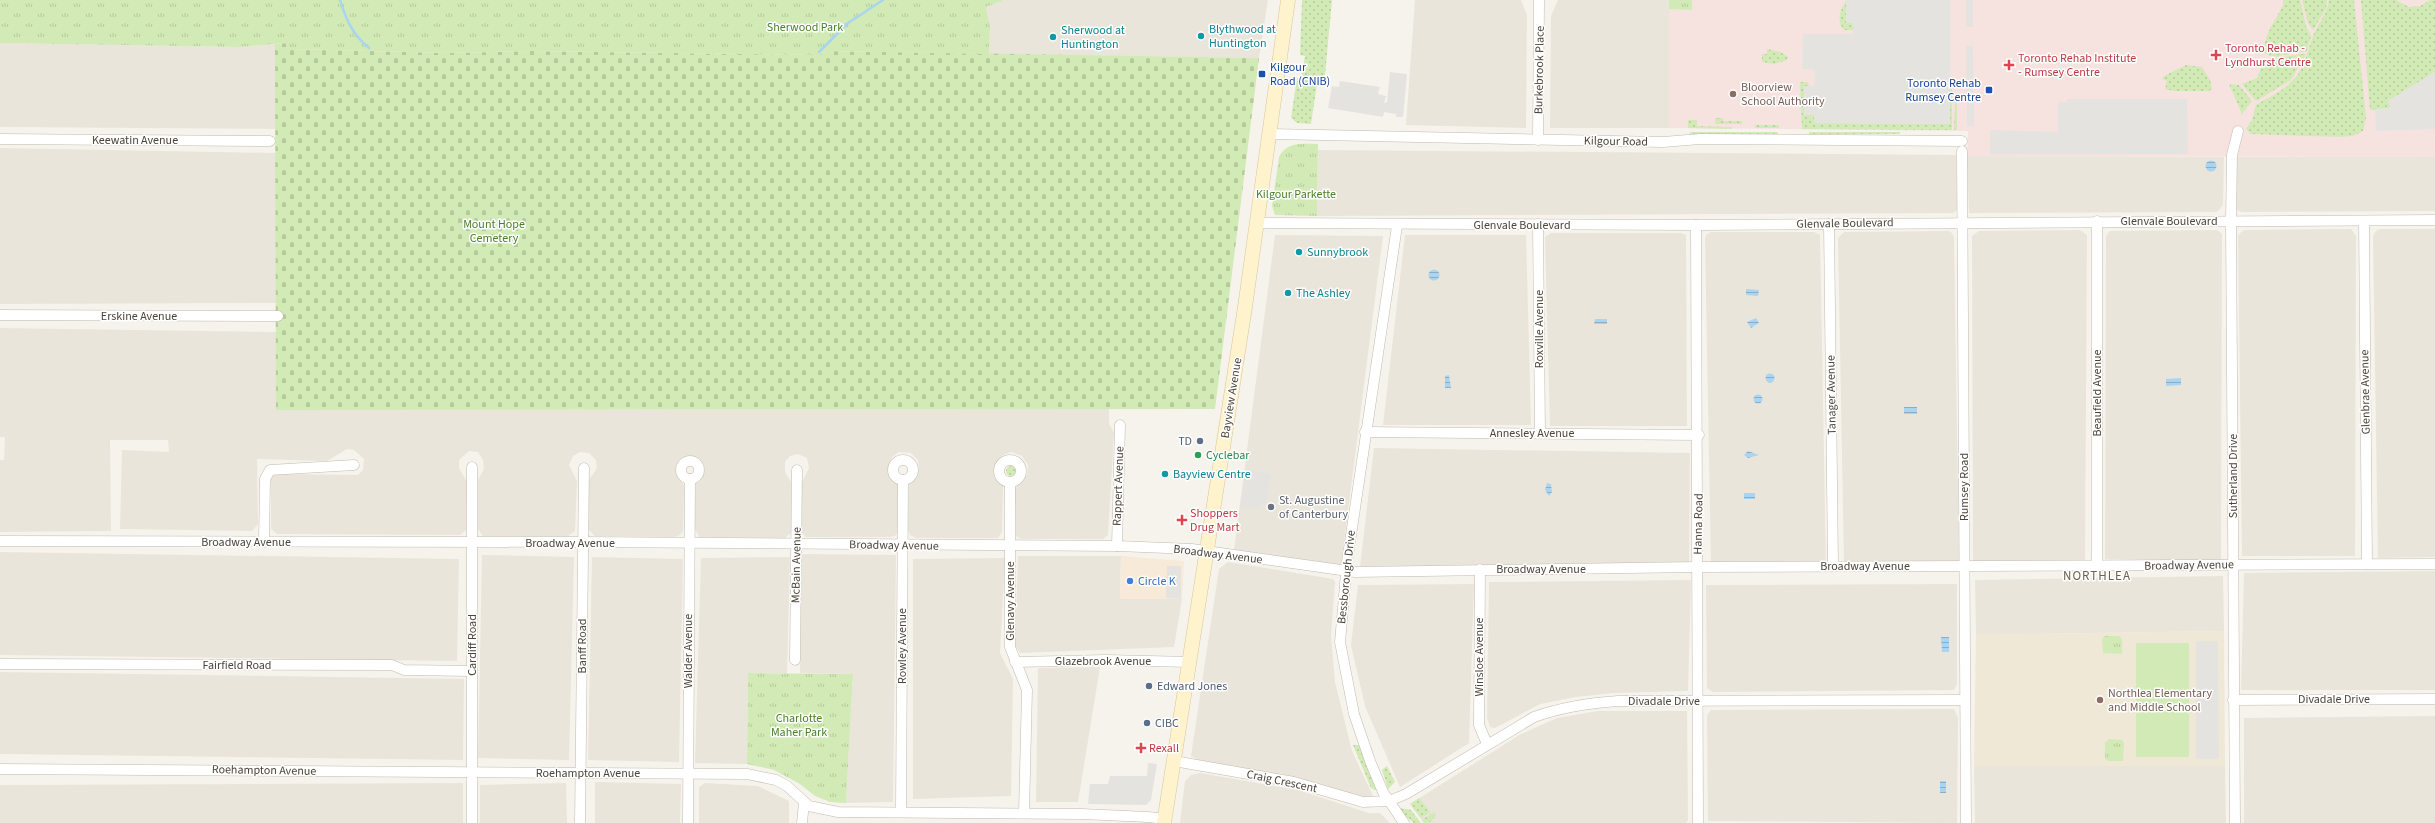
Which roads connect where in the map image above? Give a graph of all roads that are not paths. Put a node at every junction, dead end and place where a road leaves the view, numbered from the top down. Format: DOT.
graph roads {
  1 [pos="1288,0"];
  2 [pos="1539,0"];
  3 [pos="2238,131"];
  4 [pos="1271,134"];
  5 [pos="0,139"];
  6 [pos="1538,140"];
  7 [pos="270,141"];
  8 [pos="1962,146"];
  9 [pos="2435,220"];
  10 [pos="2097,221"];
  11 [pos="2231,221"];
  12 [pos="2364,221"];
  13 [pos="1963,222"];
  14 [pos="1256,223"];
  15 [pos="1538,224"];
  16 [pos="1829,224"];
  17 [pos="1696,225"];
  18 [pos="1397,226"];
  19 [pos="0,315"];
  20 [pos="278,316"];
  21 [pos="1120,425"];
  22 [pos="1365,432"];
  23 [pos="1540,433"];
  24 [pos="1699,435"];
  25 [pos="354,465"];
  26 [pos="472,467"];
  27 [pos="584,468"];
  28 [pos="798,470"];
  29 [pos="690,479"];
  30 [pos="903,480"];
  31 [pos="1010,482"];
  32 [pos="0,541"];
  33 [pos="264,542"];
  34 [pos="472,542"];
  35 [pos="582,542"];
  36 [pos="689,543"];
  37 [pos="796,544"];
  38 [pos="903,546"];
  39 [pos="1010,546"];
  40 [pos="1117,546"];
  41 [pos="1208,550"];
  42 [pos="2233,564"];
  43 [pos="2367,564"];
  44 [pos="2435,564"];
  45 [pos="2097,565"];
  46 [pos="1833,566"];
  47 [pos="1697,567"];
  48 [pos="1965,567"];
  49 [pos="1480,569"];
  50 [pos="1346,571"];
  51 [pos="795,660"];
  52 [pos="1015,662"];
  53 [pos="1191,662"];
  54 [pos="0,664"];
  55 [pos="472,671"];
  56 [pos="2435,699"];
  57 [pos="1965,700"];
  58 [pos="2233,700"];
  59 [pos="1698,701"];
  60 [pos="1487,744"];
  61 [pos="1174,762"];
  62 [pos="0,769"];
  63 [pos="472,771"];
  64 [pos="689,773"];
  65 [pos="581,774"];
  66 [pos="1389,801"];
  67 [pos="804,802"];
  68 [pos="901,812"];
  69 [pos="1024,813"];
  70 [pos="1164,822"];
  71 [pos="472,823"];
  72 [pos="580,823"];
  73 [pos="688,823"];
  74 [pos="802,823"];
  75 [pos="1404,823"];
  76 [pos="1698,823"];
  77 [pos="1966,823"];
  78 [pos="2235,823"];
  1 -- 4 [label="main road, Bayview Avenue"];
  2 -- 6 [label="street, Burkebrook Place"];
  3 -- 11 [label="street, Sutherland Drive"];
  4 -- 6 [label="street, Kilgour Road"];
  4 -- 14 [label="main road, Bayview Avenue"];
  5 -- 7 [label="street, Keewatin Avenue"];
  6 -- 8 [label="street, Kilgour Road"];
  8 -- 13 [label="street, Rumsey Road"];
  9 -- 12 [label="street, Glenvale Boulevard"];
  10 -- 11 [label="street, Glenvale Boulevard"];
  10 -- 13 [label="street, Glenvale Boulevard"];
  10 -- 45 [label="street, Beaufield Avenue"];
  11 -- 12 [label="street, Glenvale Boulevard"];
  11 -- 42 [label="street, Sutherland Drive"];
  12 -- 43 [label="street, Glenbrae Avenue"];
  13 -- 16 [label="street, Glenvale Boulevard"];
  13 -- 48 [label="street, Rumsey Road"];
  14 -- 18 [label="street, Glenvale Boulevard"];
  14 -- 41 [label="main road, Bayview Avenue"];
  15 -- 17 [label="street, Glenvale Boulevard"];
  15 -- 18 [label="street, Glenvale Boulevard"];
  15 -- 23 [label="street, Roxville Avenue"];
  16 -- 17 [label="street, Glenvale Boulevard"];
  16 -- 46 [label="street, Tanager Avenue"];
  17 -- 24 [label="street, Hanna Road"];
  18 -- 22 [label="street, Bessborough Drive"];
  19 -- 20 [label="street, Erskine Avenue"];
  21 -- 40 [label="street, Rappert Avenue"];
  22 -- 23 [label="street, Annesley Avenue"];
  22 -- 50 [label="street, Bessborough Drive"];
  23 -- 24 [label="street, Annesley Avenue"];
  24 -- 47 [label="street, Hanna Road"];
  25 -- 33 [label="street"];
  26 -- 34 [label="street, Cardiff Road"];
  27 -- 35 [label="street, Banff Road"];
  28 -- 37 [label="street, McBain Avenue"];
  29 -- 36 [label="street, Walder Avenue"];
  30 -- 38 [label="street, Rowley Avenue"];
  31 -- 39 [label="street, Glenavy Avenue"];
  32 -- 33 [label="street, Broadway Avenue"];
  33 -- 34 [label="street, Broadway Avenue"];
  34 -- 35 [label="street, Broadway Avenue"];
  34 -- 55 [label="street, Cardiff Road"];
  35 -- 36 [label="street, Broadway Avenue"];
  35 -- 65 [label="street, Banff Road"];
  36 -- 37 [label="street, Broadway Avenue"];
  36 -- 64 [label="street, Walder Avenue"];
  37 -- 38 [label="street, Broadway Avenue"];
  37 -- 51 [label="street, McBain Avenue"];
  38 -- 39 [label="street, Broadway Avenue"];
  38 -- 68 [label="street, Rowley Avenue"];
  39 -- 40 [label="street, Broadway Avenue"];
  39 -- 52 [label="street, Glenavy Avenue"];
  40 -- 41 [label="street, Broadway Avenue"];
  41 -- 50 [label="street, Broadway Avenue"];
  41 -- 53 [label="main road, Bayview Avenue"];
  42 -- 43 [label="street, Broadway Avenue"];
  42 -- 45 [label="street, Broadway Avenue"];
  42 -- 58 [label="street, Sutherland Drive"];
  43 -- 44 [label="street, Broadway Avenue"];
  45 -- 48 [label="street, Broadway Avenue"];
  46 -- 47 [label="street, Broadway Avenue"];
  46 -- 48 [label="street, Broadway Avenue"];
  47 -- 49 [label="street, Broadway Avenue"];
  47 -- 59 [label="street, Hanna Road"];
  48 -- 57 [label="street, Rumsey Road"];
  49 -- 50 [label="street, Broadway Avenue"];
  49 -- 60 [label="street, Winsloe Avenue"];
  50 -- 66 [label="street, Bessborough Drive"];
  52 -- 53 [label="street, Glazebrook Avenue"];
  52 -- 69 [label="street, Glenavy Avenue"];
  53 -- 61 [label="main road, Bayview Avenue"];
  54 -- 55 [label="street, Fairfield Road"];
  55 -- 63 [label="street, Cardiff Road"];
  56 -- 58 [label="street, Divadale Drive"];
  57 -- 59 [label="street, Divadale Drive"];
  57 -- 77 [label="street, Rumsey Road"];
  58 -- 78 [label="street, Sutherland Drive"];
  59 -- 60 [label="street, Divadale Drive"];
  59 -- 76 [label="street, Hanna Road"];
  60 -- 66 [label="street, Divadale Drive"];
  61 -- 66 [label="street, Craig Crescent"];
  61 -- 70 [label="main road, Bayview Avenue"];
  62 -- 63 [label="street, Roehampton Avenue"];
  63 -- 65 [label="street, Roehampton Avenue"];
  63 -- 71 [label="street, Cardiff Road"];
  64 -- 65 [label="street, Roehampton Avenue"];
  64 -- 67 [label="street, Roehampton Avenue"];
  64 -- 73 [label="street, Walder Avenue"];
  65 -- 72 [label="street, Banff Road"];
  66 -- 75 [label="street, Bessborough Drive"];
  67 -- 68 [label="street, Roehampton Avenue"];
  67 -- 74 [label="street"];
  68 -- 69 [label="street, Roehampton Avenue"];
  69 -- 70 [label="street, Roehampton Avenue"];
}
